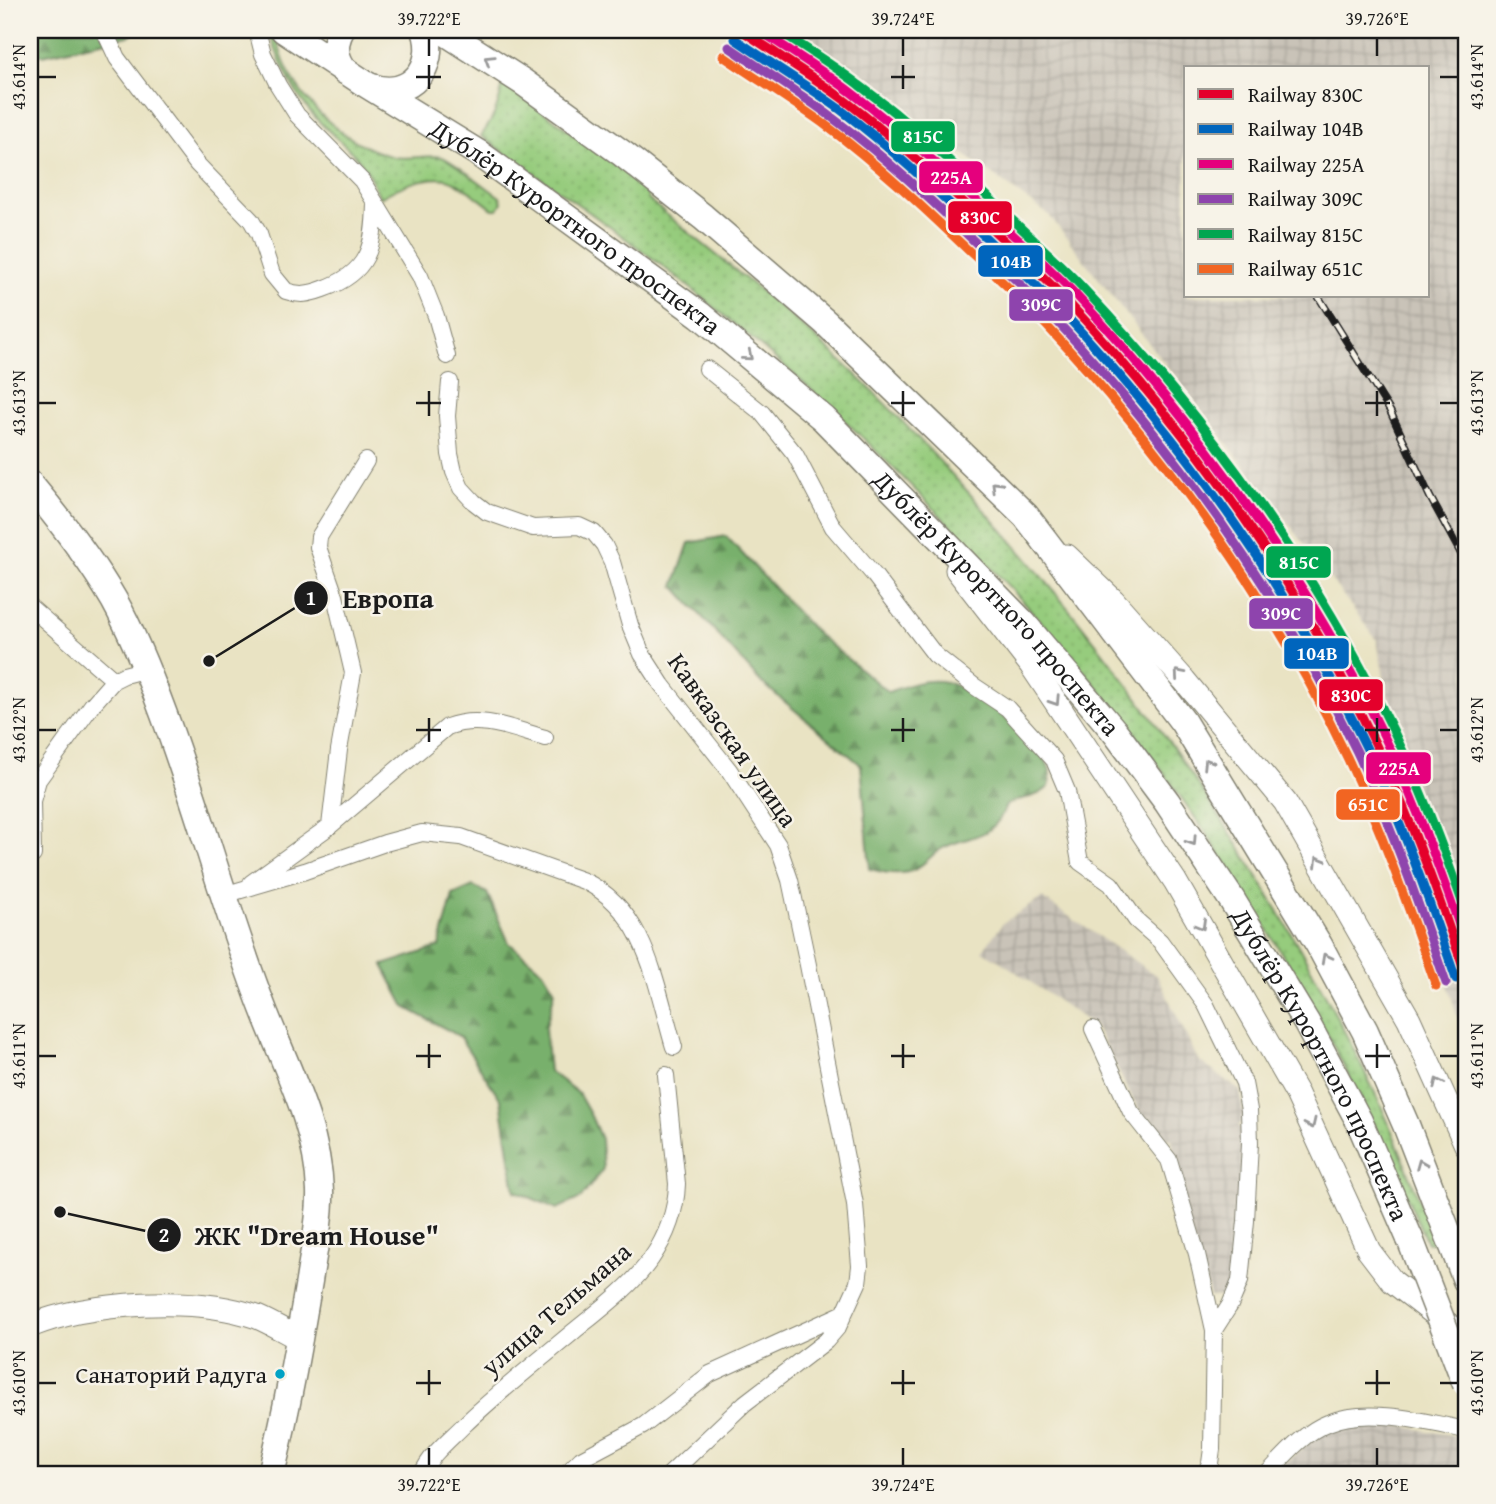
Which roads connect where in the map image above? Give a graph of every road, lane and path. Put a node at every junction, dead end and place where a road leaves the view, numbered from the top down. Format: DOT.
graph roads {
  1 [pos="104,30"];
  2 [pos="257,30"];
  3 [pos="284,30"];
  4 [pos="341,30"];
  5 [pos="425,30"];
  6 [pos="442,30"];
  7 [pos="354,77"];
  8 [pos="376,203"];
  9 [pos="447,356"];
  10 [pos="706,369"];
  11 [pos="450,382"];
  12 [pos="366,461"];
  13 [pos="30,484"];
  14 [pos="895,490"];
  15 [pos="1026,516"];
  16 [pos="30,607"];
  17 [pos="147,669"];
  18 [pos="114,680"];
  19 [pos="545,738"];
  20 [pos="330,826"];
  21 [pos="33,855"];
  22 [pos="234,891"];
  23 [pos="1093,1029"];
  24 [pos="674,1047"];
  25 [pos="666,1075"];
  26 [pos="1466,1145"];
  27 [pos="1466,1280"];
  28 [pos="842,1314"];
  29 [pos="30,1326"];
  30 [pos="1214,1330"];
  31 [pos="1466,1338"];
  32 [pos="300,1339"];
  33 [pos="1466,1384"];
  34 [pos="1466,1430"];
  35 [pos="271,1474"];
  36 [pos="422,1474"];
  37 [pos="566,1474"];
  38 [pos="670,1474"];
  39 [pos="1205,1474"];
  40 [pos="1267,1474"];
  1 -- 8 [label="street"];
  2 -- 8 [label="street"];
  3 -- 7 [label="main road, Дублёр Курортного проспекта"];
  4 -- 7 [label="main road"];
  5 -- 7 [label="main road"];
  15 -- 6 [label="main road, Дублёр Курортного проспекта, one-way"];
  7 -- 14 [label="main road, Дублёр Курортного проспекта, one-way"];
  8 -- 9 [label="street"];
  10 -- 30 [label="street"];
  11 -- 28 [label="street, Кавказская улица"];
  12 -- 20 [label="street"];
  13 -- 17 [label="main road"];
  14 -- 31 [label="main road, one-way"];
  14 -- 33 [label="main road, Дублёр Курортного проспекта, one-way, bridge"];
  26 -- 15 [label="main road, one-way"];
  27 -- 15 [label="main road, Дублёр Курортного проспекта, one-way"];
  16 -- 18 [label="street"];
  17 -- 18 [label="street"];
  17 -- 22 [label="main road"];
  18 -- 21 [label="street"];
  19 -- 20 [label="street"];
  20 -- 22 [label="street"];
  22 -- 24 [label="street"];
  22 -- 32 [label="main road"];
  23 -- 30 [label="street"];
  25 -- 36 [label="street, улица Тельмана"];
  28 -- 37 [label="street"];
  28 -- 38 [label="street, Кавказская улица"];
  29 -- 32 [label="main road"];
  30 -- 39 [label="street"];
  32 -- 35 [label="main road"];
  34 -- 40 [label="street"];
}
